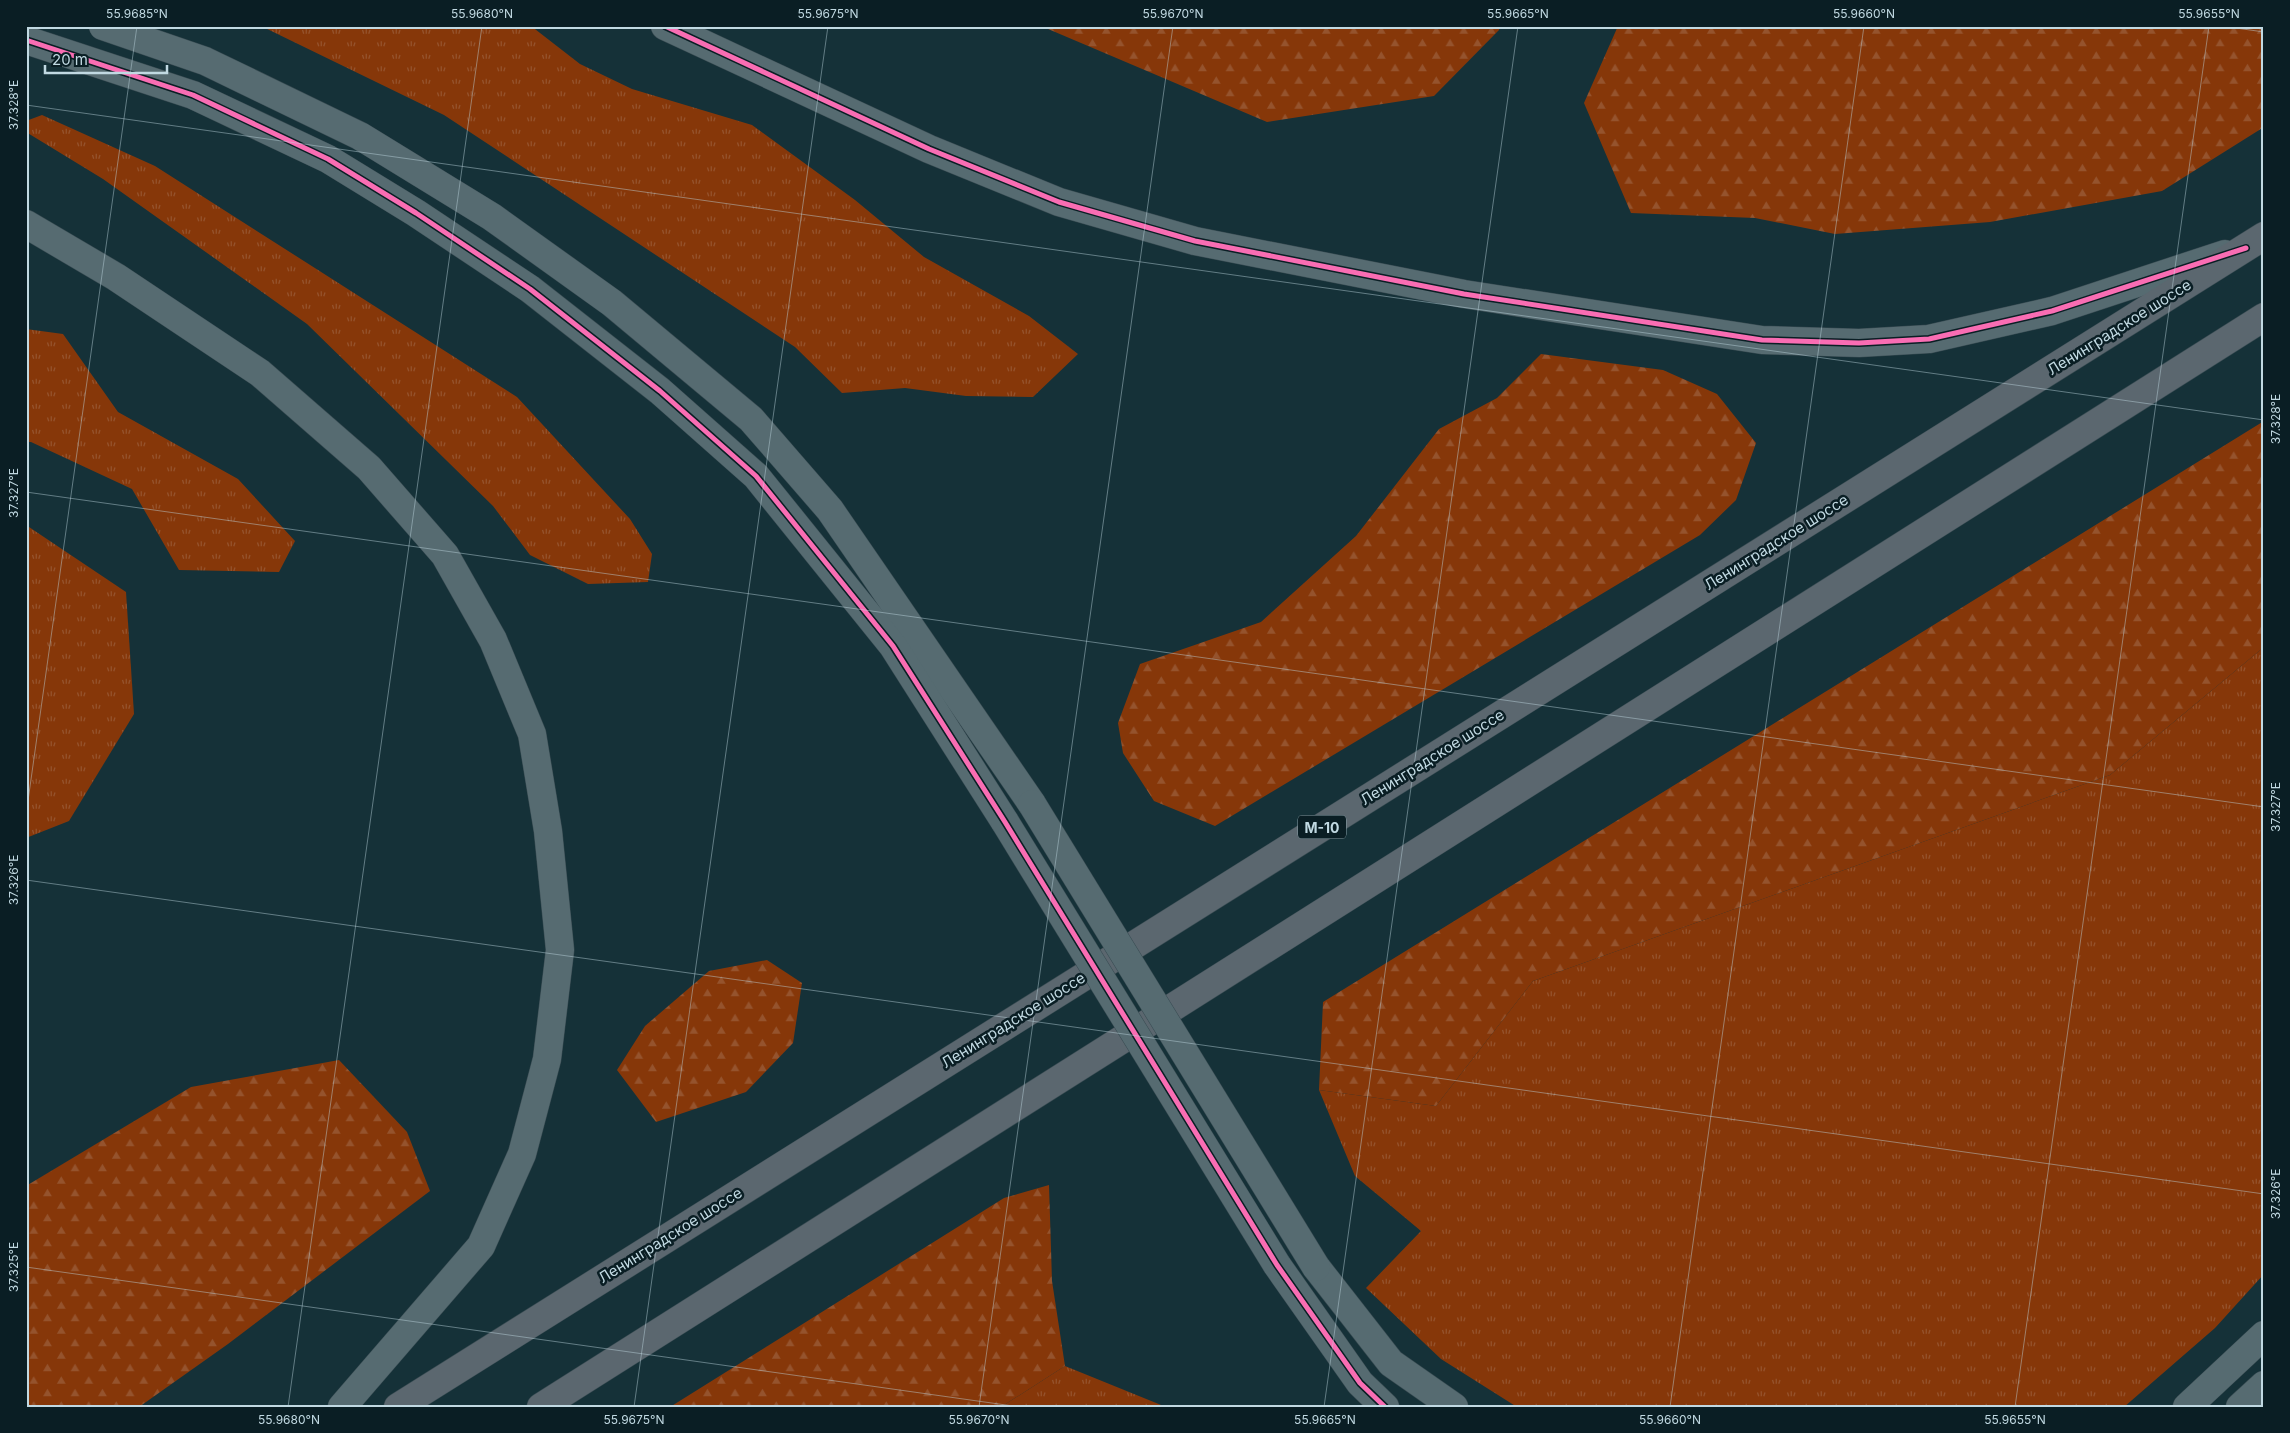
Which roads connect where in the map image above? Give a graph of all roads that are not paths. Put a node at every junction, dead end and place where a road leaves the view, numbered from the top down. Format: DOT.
graph roads {
  1 [pos="103,26"];
  2 [pos="665,26"];
  3 [pos="26,40"];
  4 [pos="26,224"];
  5 [pos="2255,242"];
  6 [pos="2264,316"];
  7 [pos="2264,1335"];
  8 [pos="2264,1385"];
  9 [pos="342,1407"];
  10 [pos="398,1407"];
  11 [pos="541,1407"];
  12 [pos="1385,1407"];
  13 [pos="1454,1407"];
  14 [pos="2187,1407"];
  15 [pos="2240,1407"];
  1 -- 13 [label="street, bridge"];
  2 -- 5 [label="street"];
  3 -- 12 [label="street, bridge"];
  4 -- 9 [label="street"];
  5 -- 10 [label="highway, Ленинградское шоссе / М-10"];
  6 -- 11 [label="highway"];
  7 -- 14 [label="street"];
  8 -- 15 [label="street"];
}
